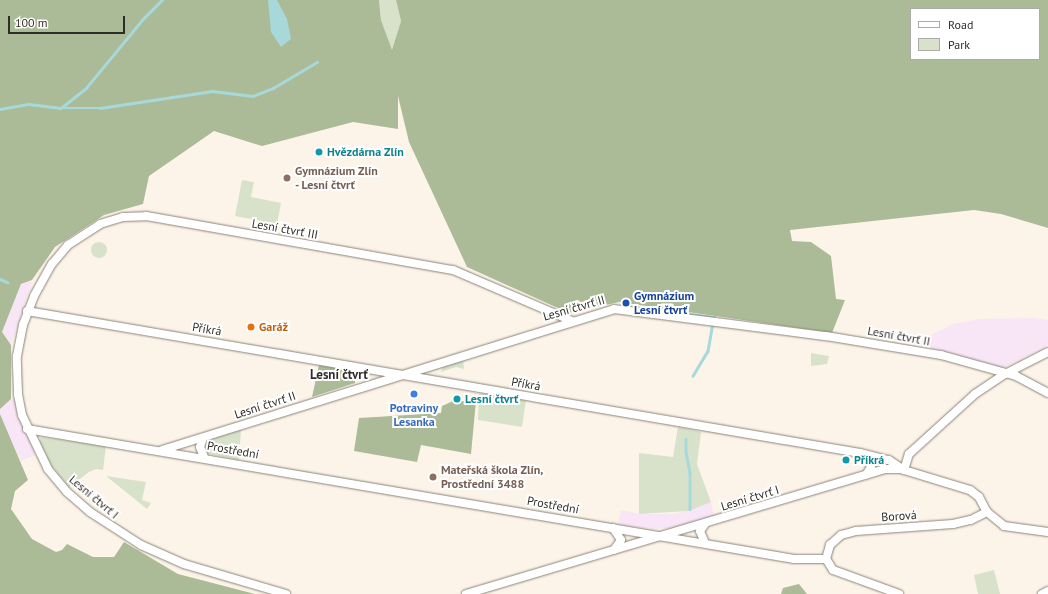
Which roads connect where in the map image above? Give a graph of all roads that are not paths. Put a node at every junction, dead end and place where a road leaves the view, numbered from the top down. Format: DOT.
graph roads {
  1 [pos="27,311"];
  2 [pos="572,321"];
  3 [pos="1048,352"];
  4 [pos="405,374"];
  5 [pos="1005,374"];
  6 [pos="1048,393"];
  7 [pos="27,429"];
  8 [pos="204,438"];
  9 [pos="162,450"];
  10 [pos="866,454"];
  11 [pos="204,457"];
  12 [pos="904,470"];
  13 [pos="866,474"];
  14 [pos="987,512"];
  15 [pos="705,524"];
  16 [pos="613,528"];
  17 [pos="1048,532"];
  18 [pos="664,536"];
  19 [pos="705,543"];
  20 [pos="613,550"];
  21 [pos="826,559"];
  22 [pos="1048,591"];
  23 [pos="286,594"];
  24 [pos="466,594"];
  25 [pos="899,594"];
  26 [pos="1042,594"];
  1 -- 2 [label="street, Lesní čtvrť III"];
  1 -- 4 [label="street, Příkrá"];
  1 -- 7 [label="street, Lesní čtvrť I"];
  2 -- 4 [label="street, Lesní čtvrť II"];
  2 -- 5 [label="street, Lesní čtvrť II"];
  3 -- 5 [label="street"];
  4 -- 8 [label="street, Lesní čtvrť II"];
  4 -- 10 [label="street, Příkrá"];
  5 -- 6 [label="street, Lesní čtvrť II"];
  5 -- 12 [label="street"];
  7 -- 9 [label="street, Prostřední"];
  7 -- 23 [label="street, Lesní čtvrť I"];
  8 -- 9 [label="street, Lesní čtvrť II"];
  8 -- 11 [label="street"];
  9 -- 11 [label="street, Prostřední"];
  10 -- 12 [label="street, Příkrá"];
  10 -- 13 [label="street"];
  11 -- 16 [label="street, Prostřední"];
  12 -- 13 [label="street, Lesní čtvrť I"];
  12 -- 14 [label="street, Příkrá"];
  13 -- 15 [label="street, Lesní čtvrť I"];
  14 -- 17 [label="street, Příkrá"];
  14 -- 21 [label="street, Borová"];
  15 -- 18 [label="street, Lesní čtvrť I"];
  15 -- 19 [label="street"];
  16 -- 18 [label="street, Prostřední"];
  16 -- 20 [label="street"];
  18 -- 19 [label="street, Prostřední"];
  18 -- 20 [label="street, Lesní čtvrť I"];
  19 -- 21 [label="street, Prostřední"];
  20 -- 24 [label="street, Lesní čtvrť I"];
  21 -- 25 [label="street"];
  22 -- 26 [label="street"];
}
